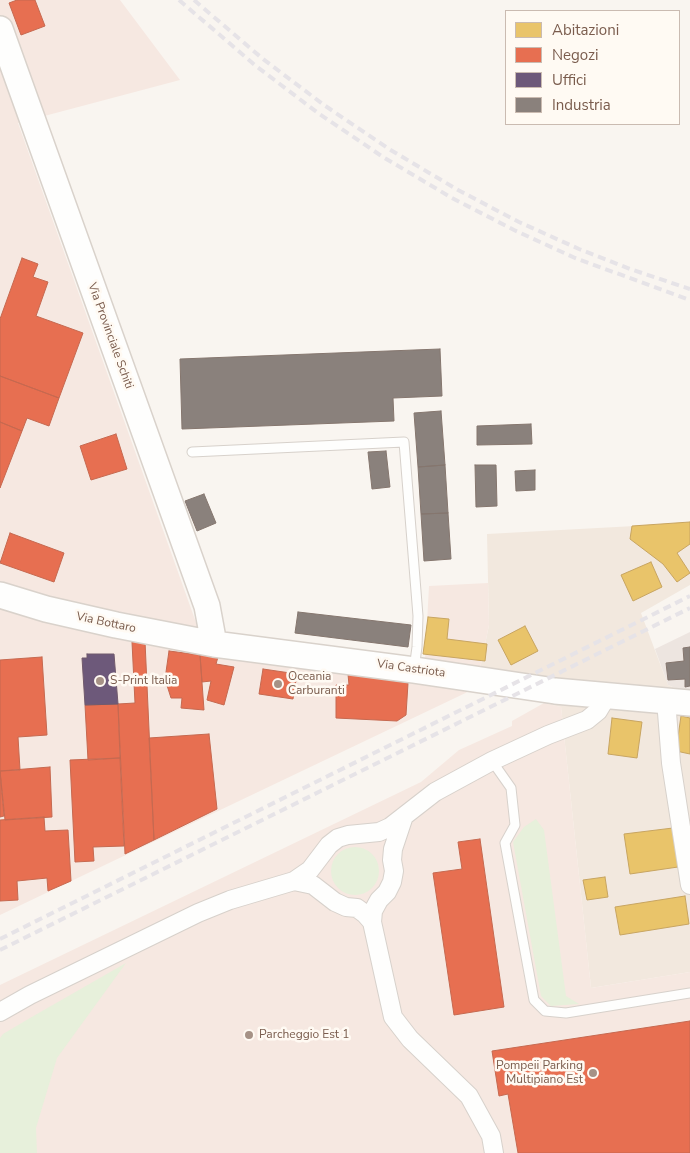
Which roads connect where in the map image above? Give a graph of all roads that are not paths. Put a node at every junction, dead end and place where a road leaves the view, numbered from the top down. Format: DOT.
graph roads {
  1 [pos="0,29"];
  2 [pos="192,452"];
  3 [pos="0,595"];
  4 [pos="214,644"];
  5 [pos="414,670"];
  6 [pos="608,696"];
  7 [pos="678,702"];
  8 [pos="492,761"];
  9 [pos="404,816"];
  10 [pos="294,881"];
  11 [pos="690,885"];
  12 [pos="372,922"];
  13 [pos="690,993"];
  14 [pos="0,1012"];
  15 [pos="494,1153"];
  1 -- 4 [label="main road, Via Provinciale Schiti"];
  2 -- 5 [label="lane"];
  3 -- 4 [label="main road, Via Bottaro"];
  4 -- 5 [label="main road, Via Castriota"];
  5 -- 6 [label="main road, Via Castriota"];
  6 -- 7 [label="main road, Via Castriota"];
  6 -- 8 [label="street"];
  7 -- 11 [label="street, Via Castriota"];
  8 -- 9 [label="street"];
  8 -- 13 [label="lane"];
  9 -- 10 [label="street"];
  9 -- 12 [label="street"];
  10 -- 12 [label="street"];
  10 -- 14 [label="street"];
  12 -- 15 [label="street"];
}
